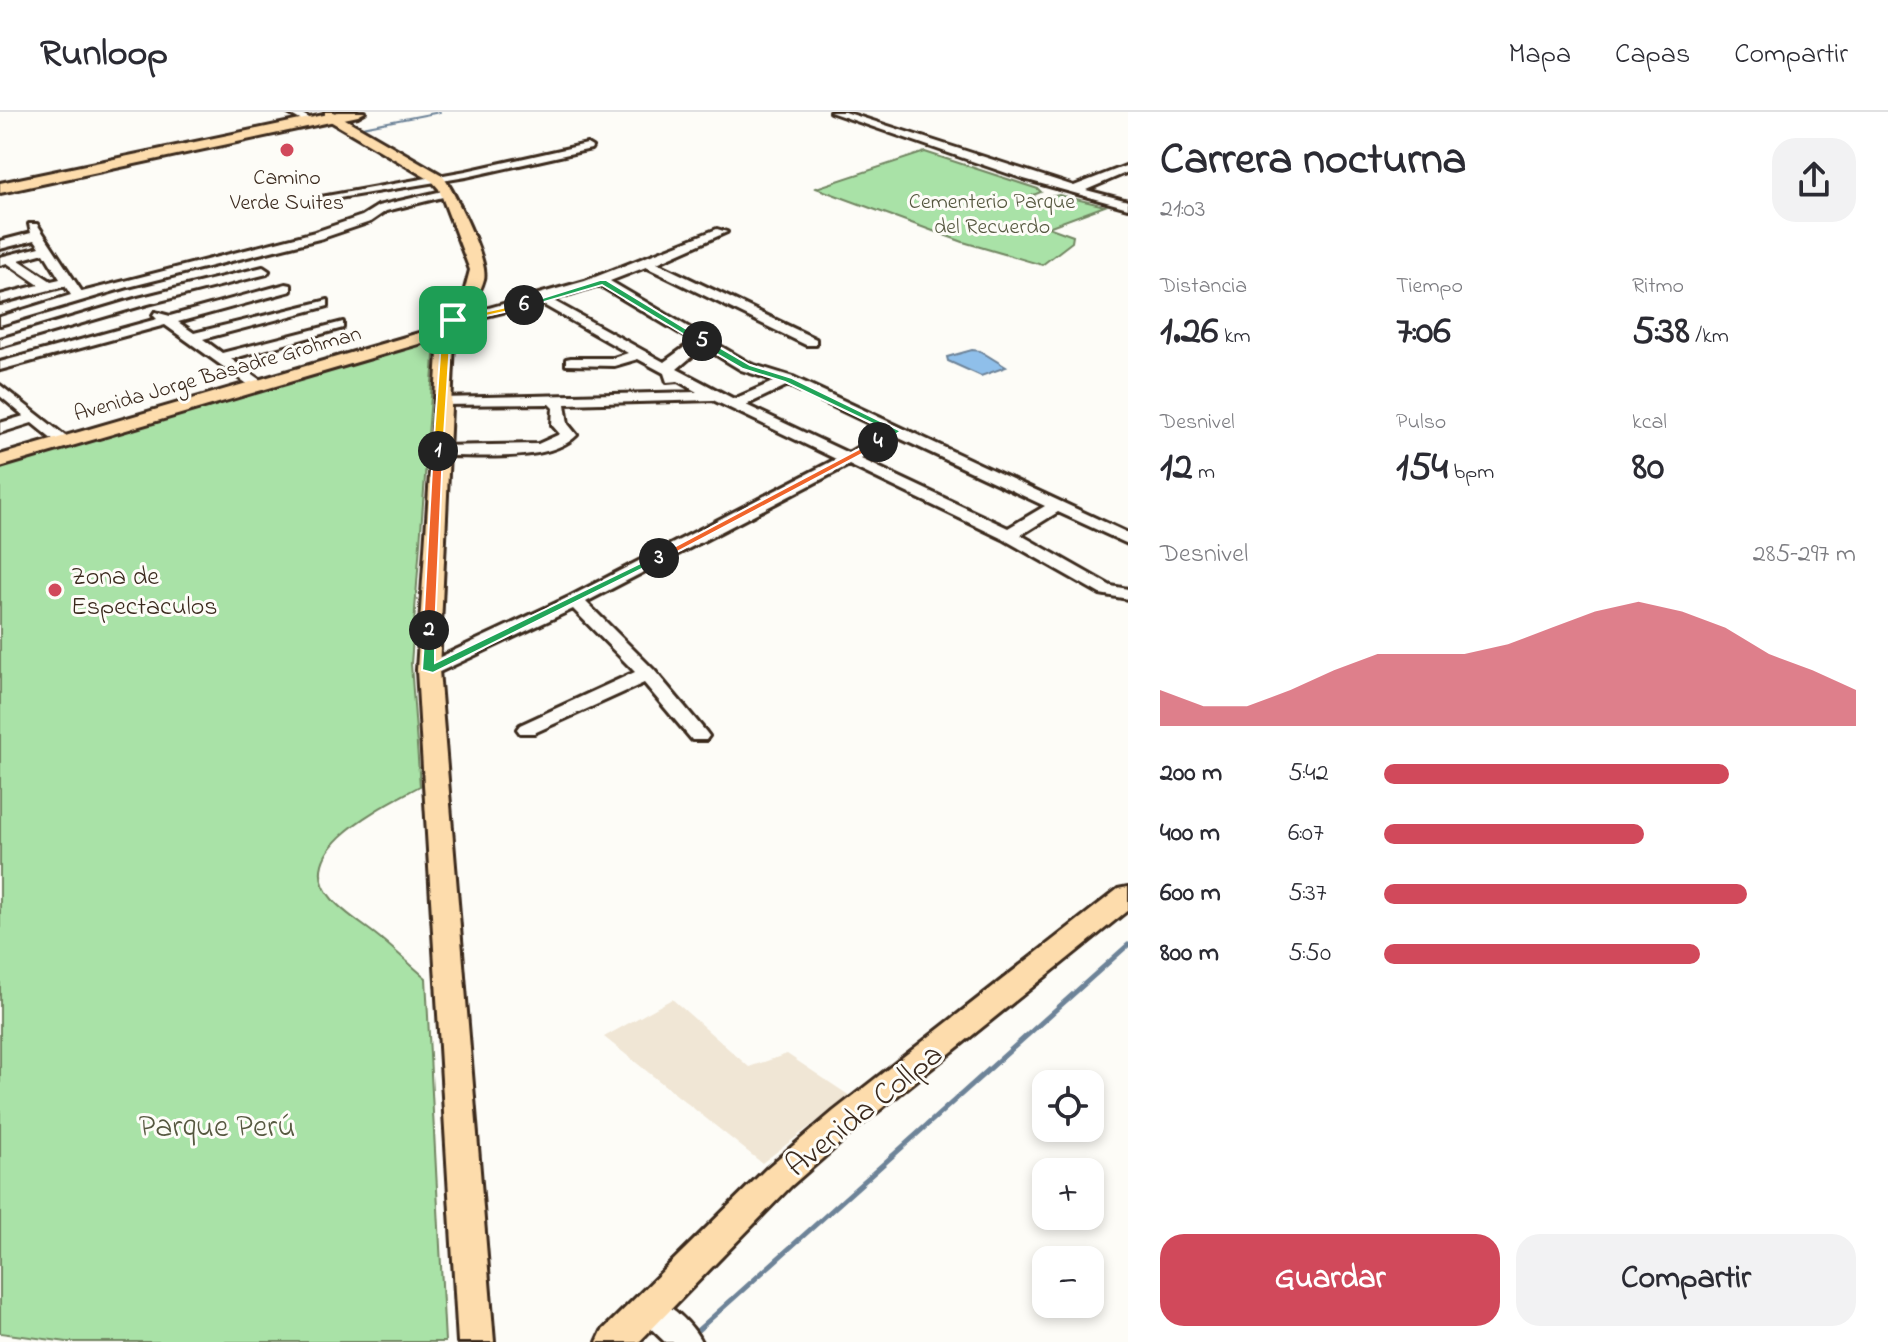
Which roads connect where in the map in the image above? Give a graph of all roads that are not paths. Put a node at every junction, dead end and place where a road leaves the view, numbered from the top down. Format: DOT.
graph roads {
  1 [pos="358,112"];
  2 [pos="835,112"];
  3 [pos="312,118"];
  4 [pos="587,147"];
  5 [pos="1128,168"];
  6 [pos="442,185"];
  7 [pos="0,186"];
  8 [pos="1075,190"];
  9 [pos="327,197"];
  10 [pos="1128,205"];
  11 [pos="721,232"];
  12 [pos="0,245"];
  13 [pos="47,249"];
  14 [pos="242,255"];
  15 [pos="4,260"];
  16 [pos="649,264"];
  17 [pos="263,271"];
  18 [pos="67,281"];
  19 [pos="603,282"];
  20 [pos="123,284"];
  21 [pos="49,286"];
  22 [pos="3,295"];
  23 [pos="80,299"];
  24 [pos="543,300"];
  25 [pos="143,301"];
  26 [pos="0,321"];
  27 [pos="167,321"];
  28 [pos="450,325"];
  29 [pos="191,338"];
  30 [pos="703,341"];
  31 [pos="811,342"];
  32 [pos="0,343"];
  33 [pos="642,353"];
  34 [pos="219,358"];
  35 [pos="571,362"];
  36 [pos="0,366"];
  37 [pos="672,371"];
  38 [pos="788,380"];
  39 [pos="258,385"];
  40 [pos="1,390"];
  41 [pos="715,396"];
  42 [pos="673,397"];
  43 [pos="552,399"];
  44 [pos="441,402"];
  45 [pos="736,404"];
  46 [pos="35,418"];
  47 [pos="0,428"];
  48 [pos="896,431"];
  49 [pos="64,442"];
  50 [pos="438,451"];
  51 [pos="851,458"];
  52 [pos="0,461"];
  53 [pos="1058,505"];
  54 [pos="1009,535"];
  55 [pos="1128,539"];
  56 [pos="1128,594"];
  57 [pos="575,601"];
  58 [pos="428,670"];
  59 [pos="647,674"];
  60 [pos="527,729"];
  61 [pos="699,736"];
  62 [pos="1128,896"];
  63 [pos="650,1309"];
  64 [pos="476,1342"];
  65 [pos="615,1342"];
  66 [pos="686,1342"];
  1 -- 3 [label="highway"];
  2 -- 8 [label="street"];
  3 -- 6 [label="main road"];
  3 -- 7 [label="highway"];
  4 -- 6 [label="street"];
  5 -- 8 [label="street"];
  6 -- 9 [label="street"];
  6 -- 14 [label="street"];
  6 -- 28 [label="main road"];
  8 -- 10 [label="street"];
  11 -- 16 [label="street"];
  12 -- 13 [label="street"];
  13 -- 15 [label="street"];
  13 -- 18 [label="street"];
  14 -- 17 [label="street"];
  14 -- 20 [label="street"];
  15 -- 21 [label="street"];
  16 -- 19 [label="street"];
  16 -- 31 [label="street"];
  17 -- 25 [label="street"];
  17 -- 27 [label="street"];
  18 -- 21 [label="street"];
  18 -- 23 [label="street"];
  19 -- 24 [label="street"];
  19 -- 30 [label="street"];
  20 -- 23 [label="street"];
  20 -- 25 [label="street"];
  21 -- 22 [label="street"];
  23 -- 26 [label="street"];
  24 -- 28 [label="street"];
  24 -- 33 [label="street"];
  25 -- 27 [label="street"];
  25 -- 32 [label="street"];
  27 -- 29 [label="street"];
  27 -- 36 [label="street"];
  28 -- 39 [label="main road, Avenida Jorge Basadre Grohman"];
  28 -- 44 [label="main road"];
  29 -- 34 [label="street"];
  29 -- 34 [label="street"];
  30 -- 37 [label="street"];
  30 -- 38 [label="street"];
  33 -- 35 [label="street"];
  33 -- 37 [label="street"];
  34 -- 39 [label="street"];
  37 -- 41 [label="street"];
  37 -- 42 [label="street"];
  38 -- 45 [label="street"];
  38 -- 48 [label="street"];
  39 -- 49 [label="main road, Avenida Jorge Basadre Grohman"];
  40 -- 46 [label="street"];
  41 -- 42 [label="street"];
  41 -- 45 [label="street"];
  42 -- 43 [label="street"];
  43 -- 44 [label="street"];
  43 -- 50 [label="street"];
  44 -- 50 [label="main road"];
  45 -- 51 [label="street"];
  46 -- 47 [label="street"];
  46 -- 49 [label="street"];
  48 -- 51 [label="street"];
  48 -- 53 [label="street"];
  49 -- 52 [label="main road, Avenida Jorge Basadre Grohman"];
  50 -- 58 [label="main road"];
  51 -- 54 [label="street"];
  51 -- 57 [label="street"];
  53 -- 54 [label="street"];
  53 -- 55 [label="street"];
  54 -- 56 [label="street"];
  57 -- 58 [label="street"];
  57 -- 59 [label="street"];
  58 -- 64 [label="main road"];
  59 -- 60 [label="street"];
  59 -- 61 [label="street"];
  62 -- 63 [label="main road, Avenida Collpa"];
  63 -- 65 [label="main road, Avenida Collpa"];
  63 -- 66 [label="street"];
}
